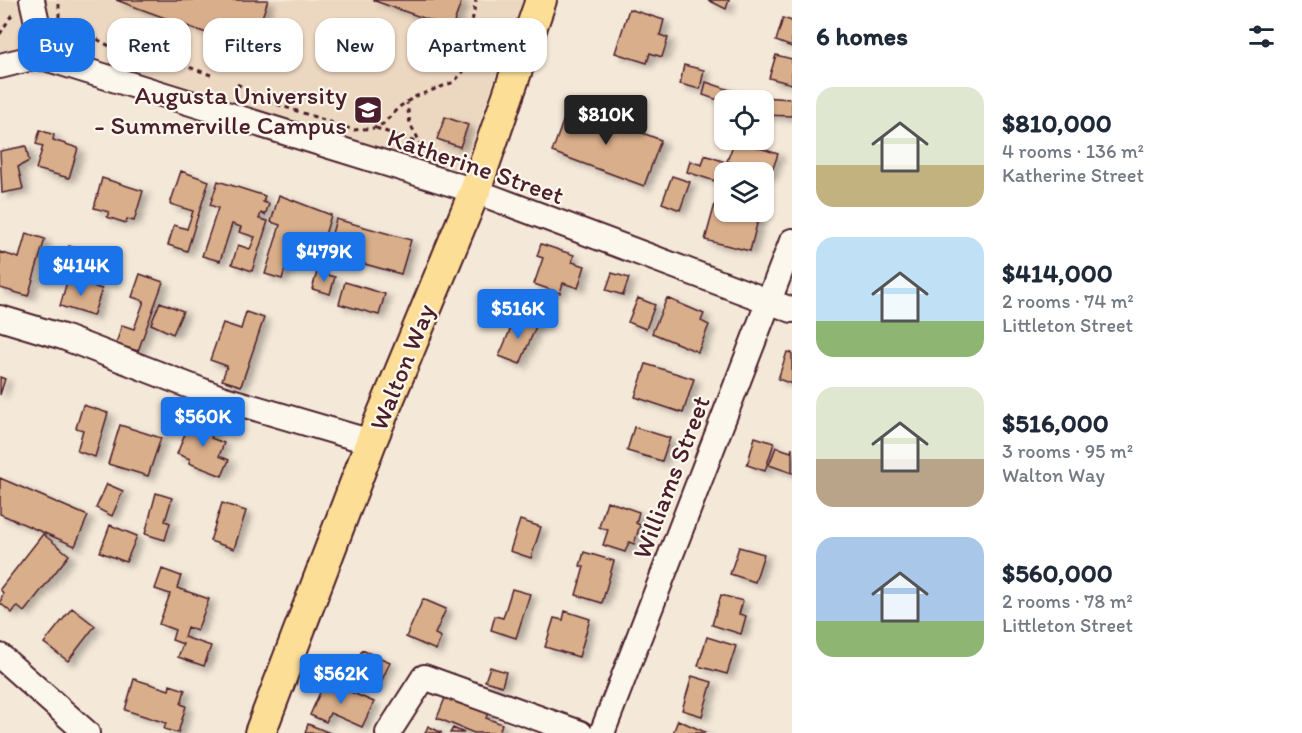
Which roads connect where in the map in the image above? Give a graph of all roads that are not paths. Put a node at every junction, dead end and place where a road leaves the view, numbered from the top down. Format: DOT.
graph roads {
  1 [pos="541,0"];
  2 [pos="24,2"];
  3 [pos="30,18"];
  4 [pos="18,62"];
  5 [pos="0,66"];
  6 [pos="90,72"];
  7 [pos="474,191"];
  8 [pos="792,241"];
  9 [pos="768,302"];
  10 [pos="792,310"];
  11 [pos="0,318"];
  12 [pos="371,442"];
  13 [pos="0,656"];
  14 [pos="87,733"];
  15 [pos="260,733"];
  16 [pos="388,733"];
  17 [pos="580,733"];
  18 [pos="602,733"];
  1 -- 7 [label="main road, Walton Way"];
  2 -- 3 [label="street"];
  4 -- 5 [label="street, Katherine Street"];
  6 -- 7 [label="street, Katherine Street"];
  7 -- 9 [label="street, Katherine Street"];
  7 -- 12 [label="main road, Walton Way"];
  8 -- 9 [label="street, Williams Street"];
  9 -- 10 [label="street, Katherine Street"];
  9 -- 18 [label="street, Williams Street"];
  11 -- 12 [label="street"];
  12 -- 15 [label="main road, Walton Way"];
  13 -- 14 [label="street"];
  16 -- 17 [label="street"];
}
